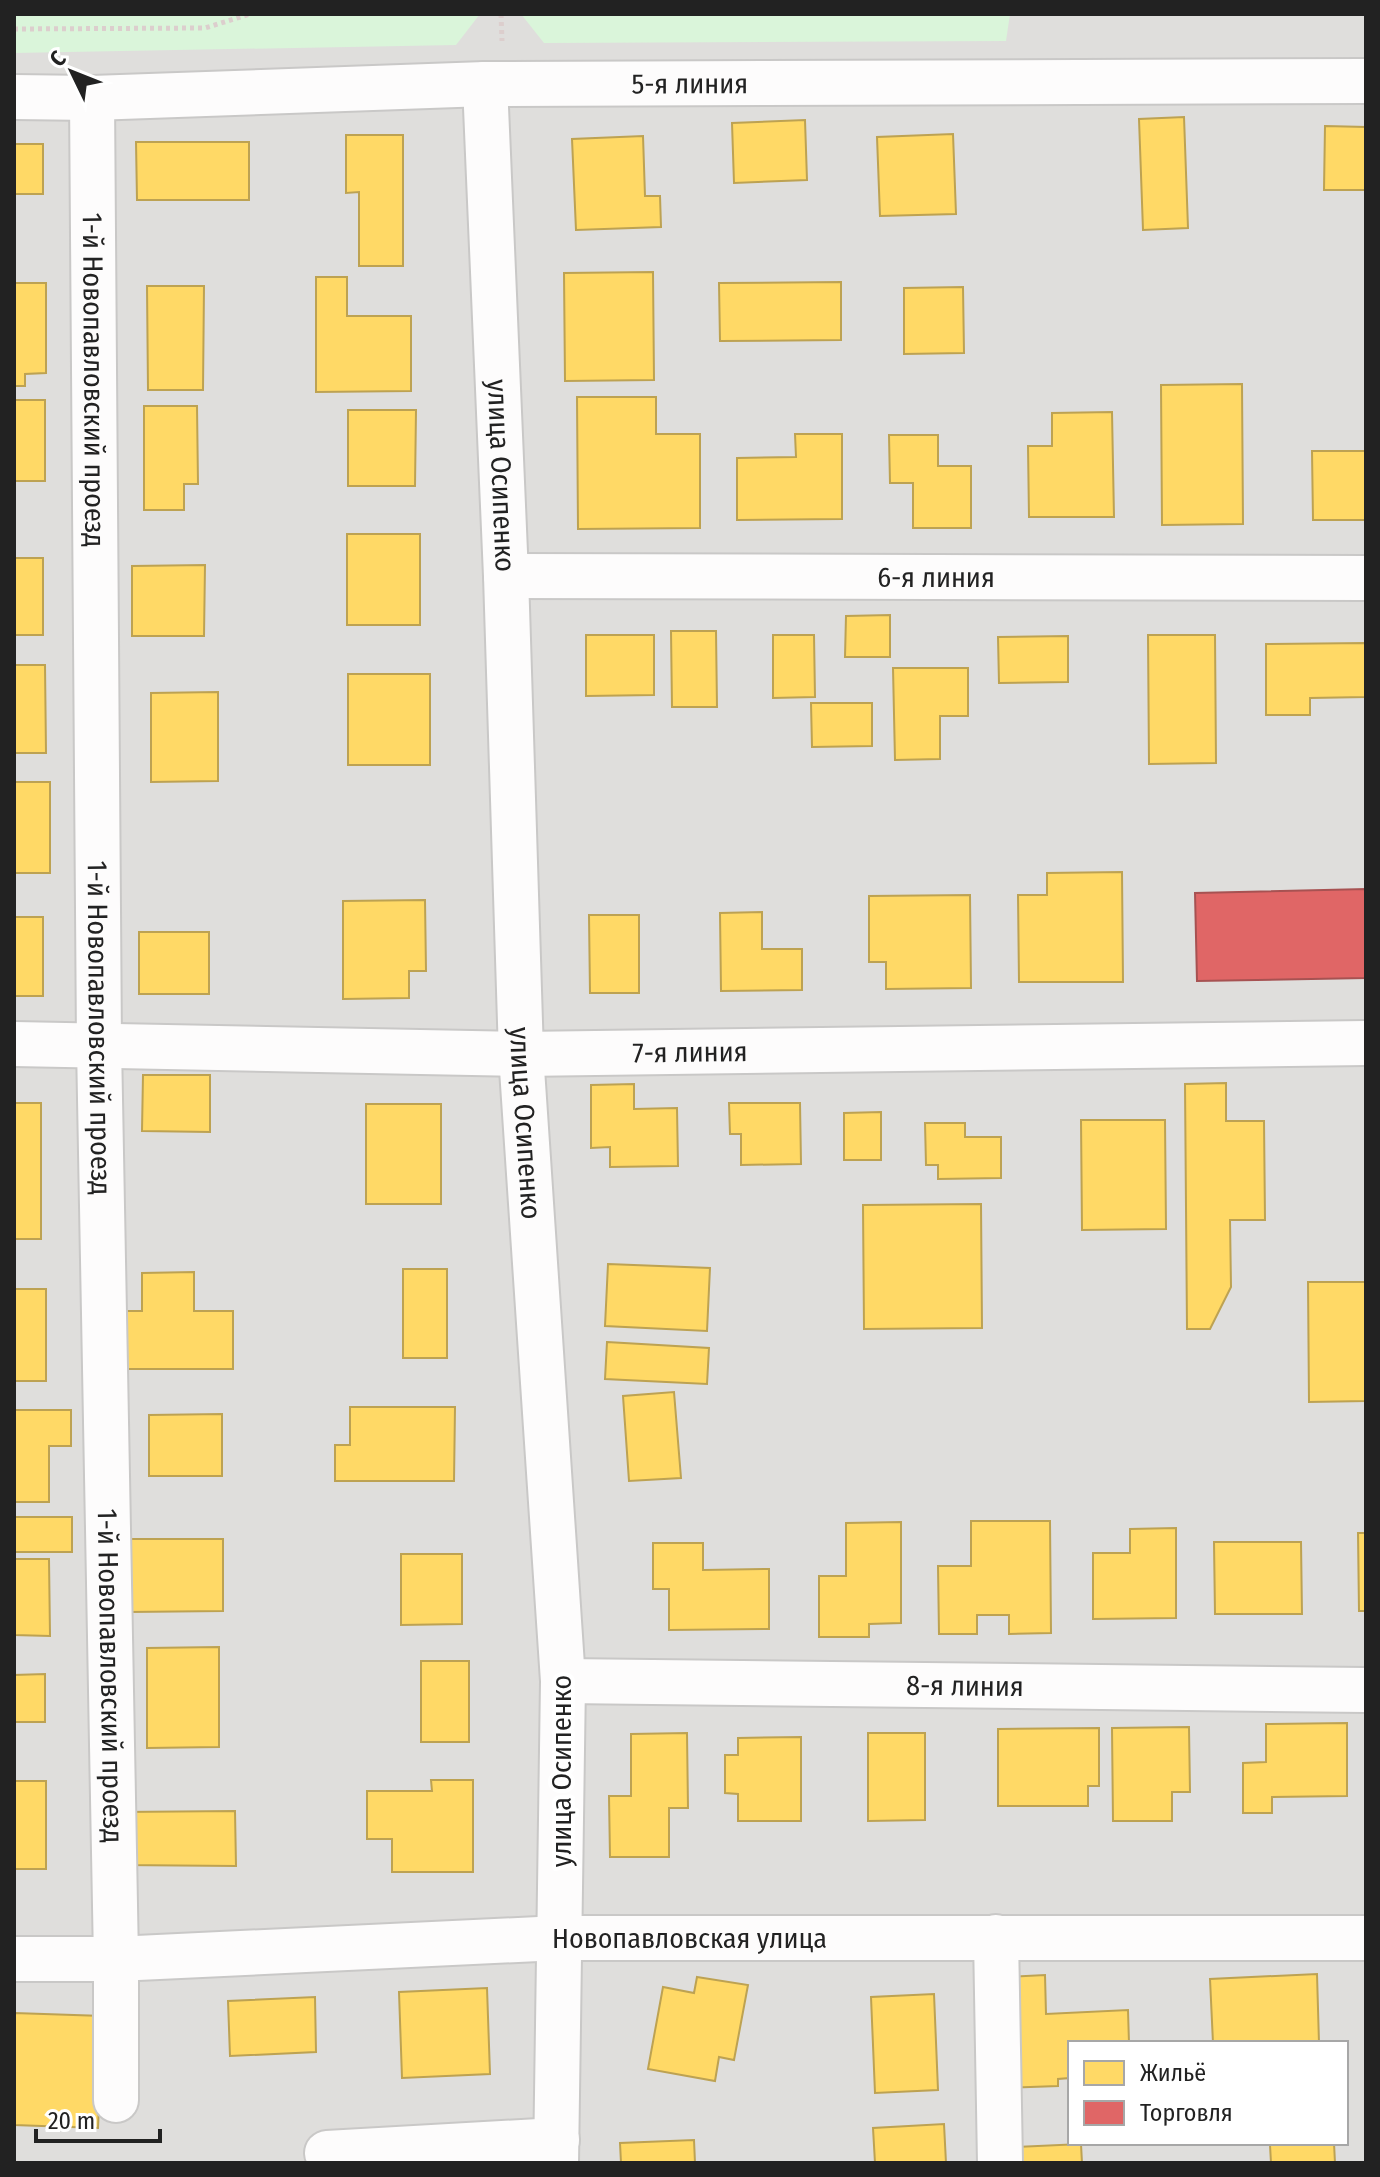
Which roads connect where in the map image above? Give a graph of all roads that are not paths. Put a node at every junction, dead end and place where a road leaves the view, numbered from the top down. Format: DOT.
graph roads {
  1 [pos="1366,81"];
  2 [pos="485,84"];
  3 [pos="14,97"];
  4 [pos="92,98"];
  5 [pos="506,576"];
  6 [pos="1366,578"];
  7 [pos="1366,1043"];
  8 [pos="14,1044"];
  9 [pos="99,1045"];
  10 [pos="521,1054"];
  11 [pos="563,1681"];
  12 [pos="1366,1690"];
  13 [pos="996,1937"];
  14 [pos="559,1938"];
  15 [pos="1366,1938"];
  16 [pos="14,1959"];
  17 [pos="116,1959"];
  18 [pos="116,2100"];
  19 [pos="556,2151"];
  20 [pos="327,2153"];
  21 [pos="1000,2163"];
  1 -- 2 [label="street, 5-я линия"];
  2 -- 4 [label="street, 5-я линия"];
  2 -- 5 [label="street, улица Осипенко"];
  3 -- 4 [label="street, 5-я линия"];
  4 -- 9 [label="street, 1-й Новопавловский проезд"];
  5 -- 6 [label="street, 6-я линия"];
  5 -- 10 [label="street, улица Осипенко"];
  7 -- 10 [label="street, 7-я линия"];
  8 -- 9 [label="street, 7-я линия"];
  9 -- 10 [label="street, 7-я линия"];
  9 -- 17 [label="street, 1-й Новопавловский проезд"];
  10 -- 11 [label="street, улица Осипенко"];
  11 -- 12 [label="street, 8-я линия"];
  11 -- 14 [label="street, улица Осипенко"];
  13 -- 14 [label="street, Новопавловская улица"];
  13 -- 15 [label="street, Новопавловская улица"];
  13 -- 21 [label="street"];
  14 -- 17 [label="street, Новопавловская улица"];
  14 -- 19 [label="street, улица Осипенко"];
  16 -- 17 [label="street, Новопавловская улица"];
  17 -- 18 [label="street, 1-й Новопавловский проезд"];
  19 -- 20 [label="street"];
}
